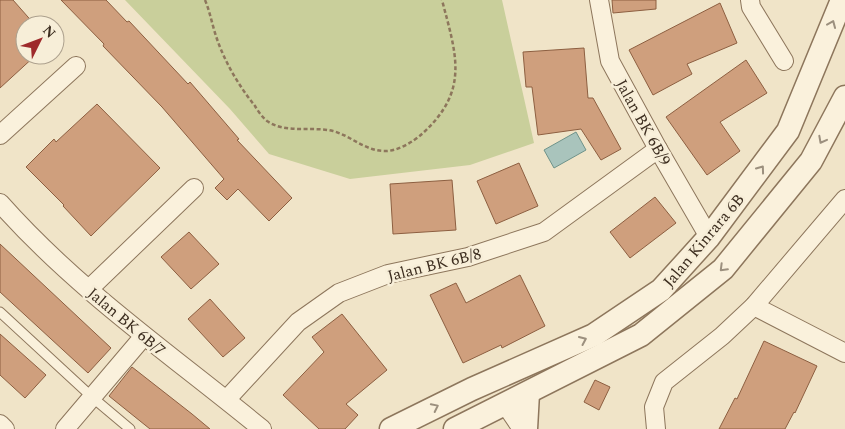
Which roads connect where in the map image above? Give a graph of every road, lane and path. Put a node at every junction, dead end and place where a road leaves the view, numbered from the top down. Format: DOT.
graph roads {
  1 [pos="205,0"];
  2 [pos="442,0"];
  3 [pos="599,0"];
  4 [pos="750,0"];
  5 [pos="842,0"];
  6 [pos="784,61"];
  7 [pos="76,66"];
  8 [pos="845,97"];
  9 [pos="0,135"];
  10 [pos="658,149"];
  11 [pos="194,188"];
  12 [pos="845,199"];
  13 [pos="0,203"];
  14 [pos="709,237"];
  15 [pos="89,289"];
  16 [pos="754,306"];
  17 [pos="0,312"];
  18 [pos="144,336"];
  19 [pos="845,352"];
  20 [pos="472,389"];
  21 [pos="528,393"];
  22 [pos="92,397"];
  23 [pos="226,399"];
  24 [pos="505,404"];
  25 [pos="0,424"];
  26 [pos="5,429"];
  27 [pos="65,429"];
  28 [pos="130,429"];
  29 [pos="262,429"];
  30 [pos="391,429"];
  31 [pos="455,429"];
  32 [pos="522,429"];
  33 [pos="526,429"];
  34 [pos="656,429"];
  1 -- 2 [label="path"];
  3 -- 10 [label="street, Jalan BK 6B/9"];
  4 -- 6 [label="street"];
  14 -- 5 [label="street, Jalan Kinrara 6B, one-way"];
  7 -- 9 [label="street"];
  8 -- 21 [label="street, Jalan Kinrara 6B, one-way"];
  10 -- 14 [label="street, Jalan BK 6B/9"];
  10 -- 23 [label="street, Jalan BK 6B/8"];
  11 -- 15 [label="street"];
  12 -- 16 [label="street"];
  13 -- 15 [label="street, Jalan BK 6B/7"];
  20 -- 14 [label="street, Jalan Kinrara 6B, one-way"];
  15 -- 18 [label="street, Jalan BK 6B/7"];
  16 -- 19 [label="street"];
  16 -- 34 [label="street"];
  17 -- 22 [label="lane"];
  18 -- 22 [label="street"];
  18 -- 23 [label="street, Jalan BK 6B/7"];
  20 -- 24 [label="street"];
  30 -- 20 [label="street, Jalan Kinrara 6B, one-way"];
  21 -- 24 [label="street, Jalan Kinrara 6B"];
  21 -- 33 [label="street"];
  22 -- 27 [label="street"];
  22 -- 28 [label="lane"];
  23 -- 29 [label="street, Jalan BK 6B/7"];
  24 -- 31 [label="street, Jalan Kinrara 6B"];
  24 -- 32 [label="street"];
  25 -- 26 [label="street"];
}
